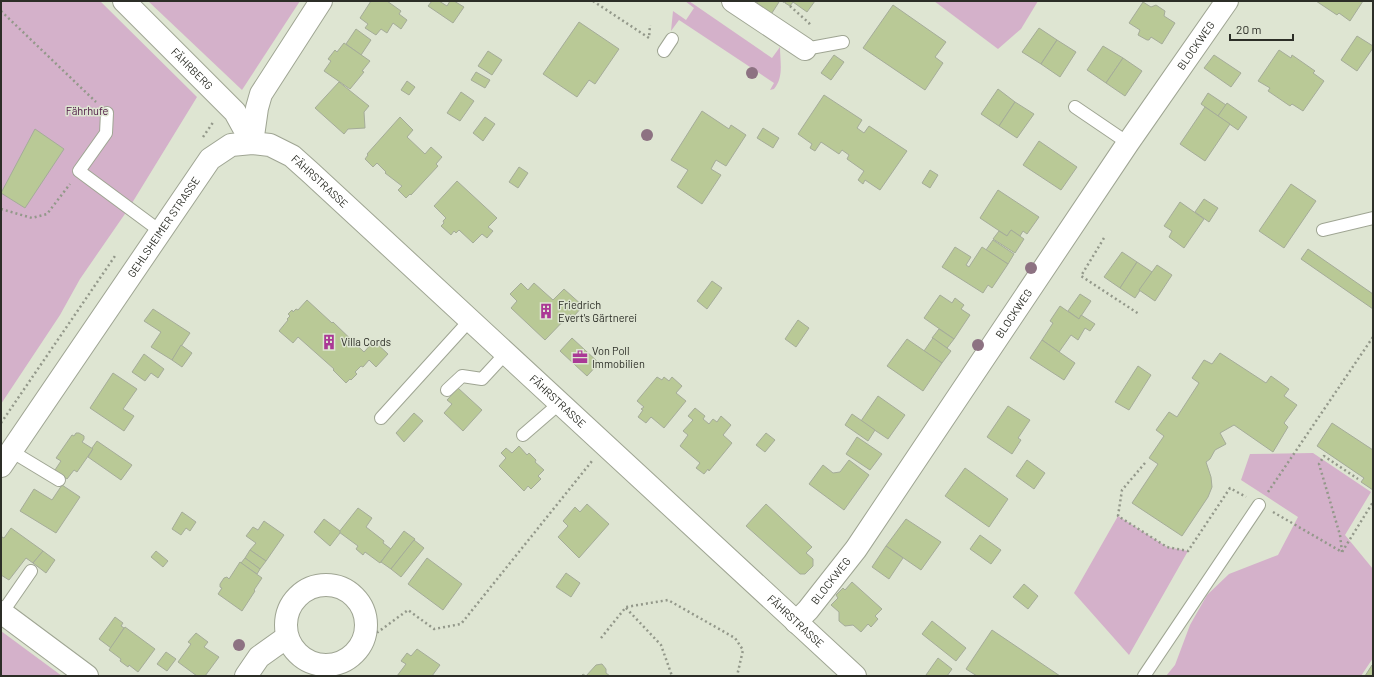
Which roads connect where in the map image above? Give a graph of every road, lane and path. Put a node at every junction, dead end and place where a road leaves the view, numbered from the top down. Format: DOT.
graph roads {
  1 [pos="124,1"];
  2 [pos="321,1"];
  3 [pos="593,1"];
  4 [pos="733,1"];
  5 [pos="1226,1"];
  6 [pos="1,11"];
  7 [pos="650,25"];
  8 [pos="672,39"];
  9 [pos="843,42"];
  10 [pos="805,49"];
  11 [pos="664,51"];
  12 [pos="1075,108"];
  13 [pos="107,113"];
  14 [pos="252,143"];
  15 [pos="1128,143"];
  16 [pos="79,171"];
  17 [pos="1,209"];
  18 [pos="1373,218"];
  19 [pos="1323,230"];
  20 [pos="160,231"];
  21 [pos="1104,238"];
  22 [pos="1139,314"];
  23 [pos="470,320"];
  24 [pos="1373,337"];
  25 [pos="506,353"];
  26 [pos="447,390"];
  27 [pos="560,403"];
  28 [pos="382,418"];
  29 [pos="523,435"];
  30 [pos="605,444"];
  31 [pos="6,459"];
  32 [pos="1358,479"];
  33 [pos="59,480"];
  34 [pos="1259,504"];
  35 [pos="1342,552"];
  36 [pos="31,571"];
  37 [pos="626,607"];
  38 [pos="1,612"];
  39 [pos="796,622"];
  40 [pos="367,629"];
  41 [pos="287,637"];
  42 [pos="601,638"];
  43 [pos="87,676"];
  44 [pos="246,676"];
  45 [pos="672,676"];
  46 [pos="738,676"];
  47 [pos="855,676"];
  48 [pos="1144,676"];
  1 -- 14 [label="street, FÄHRBERG"];
  2 -- 14 [label="street"];
  3 -- 7 [label="path"];
  4 -- 10 [label="street"];
  5 -- 15 [label="street, BLOCKWEG"];
  6 -- 13 [label="path"];
  8 -- 11 [label="lane"];
  9 -- 10 [label="lane"];
  12 -- 15 [label="lane"];
  13 -- 16 [label="lane"];
  14 -- 20 [label="street, GEHLSHEIMER STRASSE"];
  14 -- 23 [label="street, FÄHRSTRASSE"];
  15 -- 39 [label="street, BLOCKWEG"];
  16 -- 17 [label="path"];
  16 -- 20 [label="lane"];
  18 -- 19 [label="lane"];
  20 -- 31 [label="street, GEHLSHEIMER STRASSE"];
  21 -- 22 [label="path"];
  23 -- 25 [label="street, FÄHRSTRASSE"];
  23 -- 28 [label="lane"];
  24 -- 34 [label="path"];
  25 -- 26 [label="lane"];
  25 -- 27 [label="street, FÄHRSTRASSE"];
  27 -- 29 [label="lane"];
  27 -- 30 [label="street, FÄHRSTRASSE"];
  30 -- 39 [label="street, FÄHRSTRASSE"];
  30 -- 40 [label="path"];
  31 -- 33 [label="lane"];
  32 -- 35 [label="path"];
  34 -- 48 [label="lane"];
  36 -- 38 [label="lane"];
  37 -- 42 [label="path"];
  37 -- 45 [label="path"];
  37 -- 46 [label="path"];
  38 -- 43 [label="street"];
  39 -- 47 [label="street, FÄHRSTRASSE"];
  40 -- 41 [label="street"];
  40 -- 41 [label="street"];
  41 -- 44 [label="street"];
}
